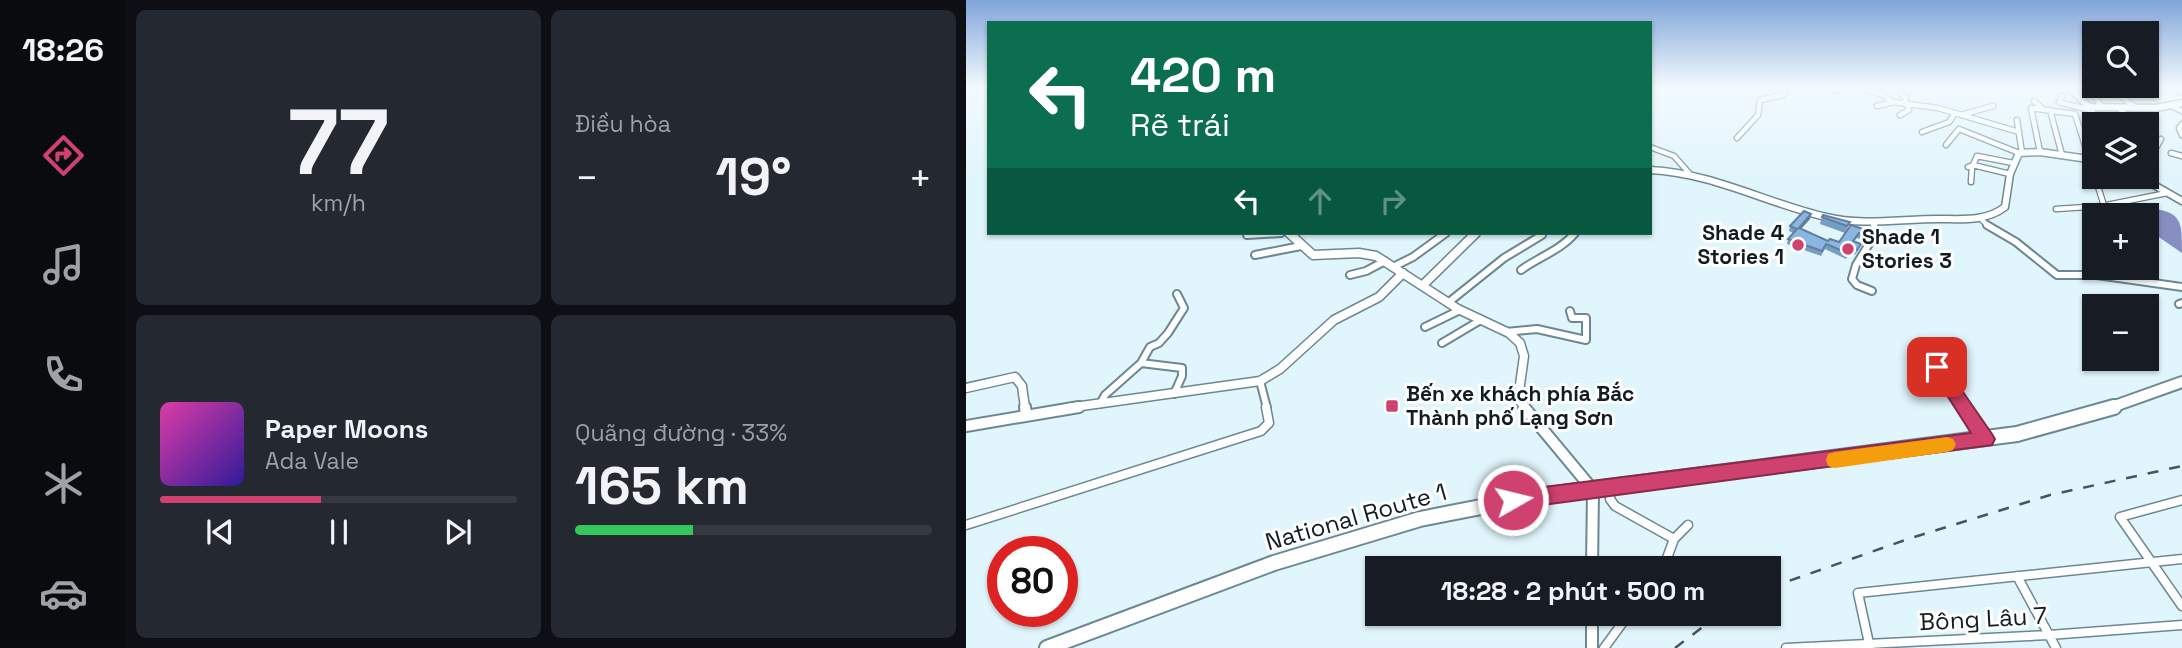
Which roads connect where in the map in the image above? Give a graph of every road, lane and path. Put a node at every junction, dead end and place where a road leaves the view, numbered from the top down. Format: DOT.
graph roads {
  1 [pos="1755,118"];
  2 [pos="1952,118"];
  3 [pos="1972,118"];
  4 [pos="2032,118"];
  5 [pos="2049,118"];
  6 [pos="2017,120"];
  7 [pos="2182,124"];
  8 [pos="1922,132"];
  9 [pos="2019,132"];
  10 [pos="2182,135"];
  11 [pos="1737,138"];
  12 [pos="2161,139"];
  13 [pos="1990,141"];
  14 [pos="2159,143"];
  15 [pos="1946,145"];
  16 [pos="1652,148"];
  17 [pos="2040,152"];
  18 [pos="2021,153"];
  19 [pos="2171,153"];
  20 [pos="2062,155"];
  21 [pos="2182,156"];
  22 [pos="1985,157"];
  23 [pos="2082,158"];
  24 [pos="2013,163"];
  25 [pos="1971,166"];
  26 [pos="1652,170"];
  27 [pos="1689,173"];
  28 [pos="2010,174"];
  29 [pos="1970,182"];
  30 [pos="2159,189"];
  31 [pos="2166,193"];
  32 [pos="2182,201"];
  33 [pos="2115,203"];
  34 [pos="2082,207"];
  35 [pos="2056,209"];
  36 [pos="1981,219"];
  37 [pos="1873,222"];
  38 [pos="1294,235"];
  39 [pos="1443,235"];
  40 [pos="1474,235"];
  41 [pos="1542,235"];
  42 [pos="1573,235"];
  43 [pos="1301,246"];
  44 [pos="1255,256"];
  45 [pos="1385,261"];
  46 [pos="1393,267"];
  47 [pos="1521,270"];
  48 [pos="1404,273"];
  49 [pos="1350,275"];
  50 [pos="1423,285"];
  51 [pos="2182,287"];
  52 [pos="1872,290"];
  53 [pos="1177,294"];
  54 [pos="1449,302"];
  55 [pos="1460,310"];
  56 [pos="1570,311"];
  57 [pos="1479,321"];
  58 [pos="1425,327"];
  59 [pos="1506,332"];
  60 [pos="1442,343"];
  61 [pos="1141,363"];
  62 [pos="1937,367"];
  63 [pos="1260,381"];
  64 [pos="2182,382"];
  65 [pos="966,388"];
  66 [pos="1174,394"];
  67 [pos="1100,404"];
  68 [pos="1026,414"];
  69 [pos="966,426"];
  70 [pos="1986,439"];
  71 [pos="1610,487"];
  72 [pos="1593,490"];
  73 [pos="2182,500"];
  74 [pos="966,525"];
  75 [pos="1688,525"];
  76 [pos="1674,539"];
  77 [pos="1592,556"];
  78 [pos="1668,556"];
  79 [pos="2182,559"];
  80 [pos="2151,561"];
  81 [pos="2017,576"];
  82 [pos="2182,606"];
  83 [pos="2182,625"];
  84 [pos="1592,626"];
  85 [pos="1620,626"];
  86 [pos="2049,635"];
  87 [pos="1870,647"];
  88 [pos="1047,648"];
  89 [pos="1592,648"];
  90 [pos="1604,648"];
  91 [pos="1786,648"];
  92 [pos="2056,648"];
  1 -- 11 [label="street"];
  2 -- 8 [label="street"];
  3 -- 9 [label="street"];
  4 -- 17 [label="street"];
  5 -- 20 [label="street"];
  6 -- 9 [label="street"];
  7 -- 10 [label="street"];
  9 -- 18 [label="street"];
  12 -- 14 [label="street"];
  13 -- 15 [label="street"];
  13 -- 18 [label="street"];
  13 -- 22 [label="street"];
  16 -- 27 [label="street"];
  17 -- 18 [label="street"];
  17 -- 20 [label="street"];
  18 -- 24 [label="street"];
  19 -- 21 [label="street"];
  20 -- 23 [label="street"];
  22 -- 24 [label="street"];
  22 -- 25 [label="street"];
  24 -- 28 [label="street"];
  25 -- 28 [label="street"];
  25 -- 29 [label="street"];
  26 -- 27 [label="street"];
  27 -- 37 [label="street"];
  28 -- 36 [label="street"];
  30 -- 31 [label="street"];
  31 -- 32 [label="street"];
  31 -- 33 [label="street"];
  34 -- 35 [label="street"];
  36 -- 37 [label="street"];
  36 -- 51 [label="street"];
  37 -- 52 [label="street"];
  38 -- 43 [label="street"];
  39 -- 46 [label="street"];
  40 -- 50 [label="street"];
  41 -- 54 [label="street"];
  42 -- 47 [label="street"];
  43 -- 44 [label="street"];
  43 -- 45 [label="street"];
  45 -- 46 [label="street"];
  45 -- 49 [label="street"];
  46 -- 48 [label="street"];
  48 -- 50 [label="street"];
  48 -- 63 [label="street"];
  50 -- 54 [label="street"];
  53 -- 61 [label="street"];
  54 -- 55 [label="street"];
  55 -- 57 [label="street"];
  55 -- 58 [label="street"];
  56 -- 59 [label="street"];
  57 -- 59 [label="street"];
  57 -- 60 [label="street"];
  59 -- 72 [label="street"];
  61 -- 66 [label="street"];
  61 -- 67 [label="street"];
  62 -- 70 [label="street"];
  63 -- 66 [label="street"];
  63 -- 74 [label="street"];
  64 -- 70 [label="highway, National Route 1"];
  65 -- 68 [label="street"];
  66 -- 67 [label="street"];
  67 -- 68 [label="street"];
  68 -- 69 [label="street"];
  70 -- 71 [label="highway, National Route 1"];
  71 -- 72 [label="highway, National Route 1"];
  71 -- 76 [label="street"];
  72 -- 77 [label="street"];
  72 -- 88 [label="highway, National Route 1"];
  73 -- 80 [label="street"];
  75 -- 76 [label="street"];
  76 -- 78 [label="street"];
  79 -- 80 [label="street"];
  80 -- 81 [label="street"];
  80 -- 82 [label="street"];
  81 -- 86 [label="street"];
  81 -- 87 [label="street"];
  83 -- 86 [label="street, Bông Lâu 7"];
  84 -- 89 [label="street"];
  85 -- 90 [label="street"];
  86 -- 87 [label="street, Bông Lâu 7"];
  86 -- 92 [label="street"];
  87 -- 91 [label="street, Bông Lâu 7"];
}
